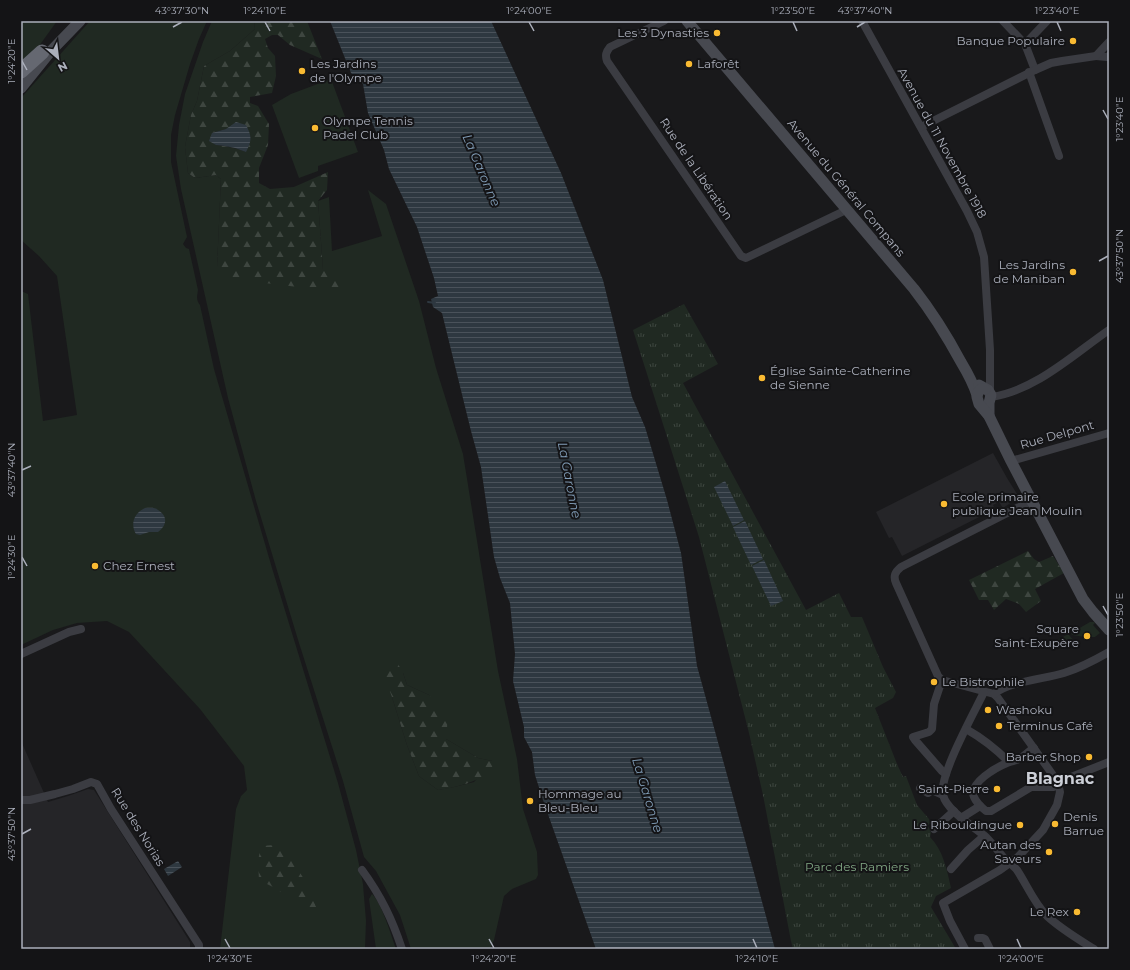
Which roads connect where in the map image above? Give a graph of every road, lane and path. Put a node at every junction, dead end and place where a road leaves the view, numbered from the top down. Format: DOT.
graph roads {
  1 [pos="69,21"];
  2 [pos="80,21"];
  3 [pos="664,21"];
  4 [pos="688,21"];
  5 [pos="862,21"];
  6 [pos="1003,21"];
  7 [pos="1048,21"];
  8 [pos="1109,42"];
  9 [pos="1025,44"];
  10 [pos="42,52"];
  11 [pos="1096,56"];
  12 [pos="1109,56"];
  13 [pos="21,71"];
  14 [pos="1032,71"];
  15 [pos="21,77"];
  16 [pos="21,88"];
  17 [pos="921,127"];
  18 [pos="1059,156"];
  19 [pos="846,209"];
  20 [pos="1109,330"];
  21 [pos="984,395"];
  22 [pos="1109,433"];
  23 [pos="1011,461"];
  24 [pos="1031,501"];
  25 [pos="81,629"];
  26 [pos="1109,630"];
  27 [pos="1109,652"];
  28 [pos="21,654"];
  29 [pos="942,680"];
  30 [pos="984,692"];
  31 [pos="994,694"];
  32 [pos="966,730"];
  33 [pos="1034,748"];
  34 [pos="1009,762"];
  35 [pos="1109,762"];
  36 [pos="946,774"];
  37 [pos="1058,783"];
  38 [pos="920,788"];
  39 [pos="943,795"];
  40 [pos="21,800"];
  41 [pos="980,806"];
  42 [pos="954,811"];
  43 [pos="961,818"];
  44 [pos="934,829"];
  45 [pos="984,836"];
  46 [pos="1010,863"];
  47 [pos="951,868"];
  48 [pos="362,870"];
  49 [pos="978,938"];
  50 [pos="199,949"];
  51 [pos="402,949"];
  52 [pos="965,949"];
  53 [pos="990,949"];
  54 [pos="1094,949"];
  1 -- 10 [label="main road"];
  2 -- 16 [label="main road"];
  3 -- 19 [label="street, Rue de la Libération"];
  4 -- 19 [label="main road, Avenue du Général Compans"];
  5 -- 17 [label="street, Avenue du 11 Novembre 1918"];
  6 -- 9 [label="street"];
  7 -- 9 [label="street"];
  8 -- 11 [label="street"];
  9 -- 14 [label="street"];
  10 -- 13 [label="highway"];
  10 -- 15 [label="main road"];
  11 -- 12 [label="street"];
  11 -- 14 [label="street"];
  14 -- 17 [label="street"];
  14 -- 18 [label="street"];
  17 -- 21 [label="street, Avenue du 11 Novembre 1918"];
  19 -- 21 [label="main road, Avenue du Général Compans"];
  20 -- 21 [label="street"];
  21 -- 23 [label="main road"];
  22 -- 23 [label="street, Rue Delpont"];
  23 -- 24 [label="main road"];
  24 -- 26 [label="main road"];
  24 -- 29 [label="street"];
  25 -- 28 [label="street"];
  27 -- 31 [label="street"];
  29 -- 30 [label="street"];
  29 -- 36 [label="street"];
  30 -- 31 [label="street"];
  30 -- 32 [label="street"];
  31 -- 33 [label="street"];
  32 -- 34 [label="street"];
  32 -- 36 [label="street"];
  33 -- 34 [label="street"];
  33 -- 37 [label="street"];
  34 -- 41 [label="street"];
  35 -- 37 [label="street"];
  36 -- 39 [label="street"];
  37 -- 41 [label="street"];
  37 -- 46 [label="street"];
  38 -- 39 [label="street"];
  39 -- 42 [label="street"];
  40 -- 50 [label="street, Rue des Norias"];
  41 -- 43 [label="street"];
  42 -- 43 [label="street"];
  42 -- 44 [label="street"];
  43 -- 45 [label="street"];
  45 -- 46 [label="street"];
  45 -- 47 [label="street"];
  46 -- 52 [label="street"];
  46 -- 54 [label="street"];
  48 -- 51 [label="street"];
  49 -- 53 [label="street"];
}
